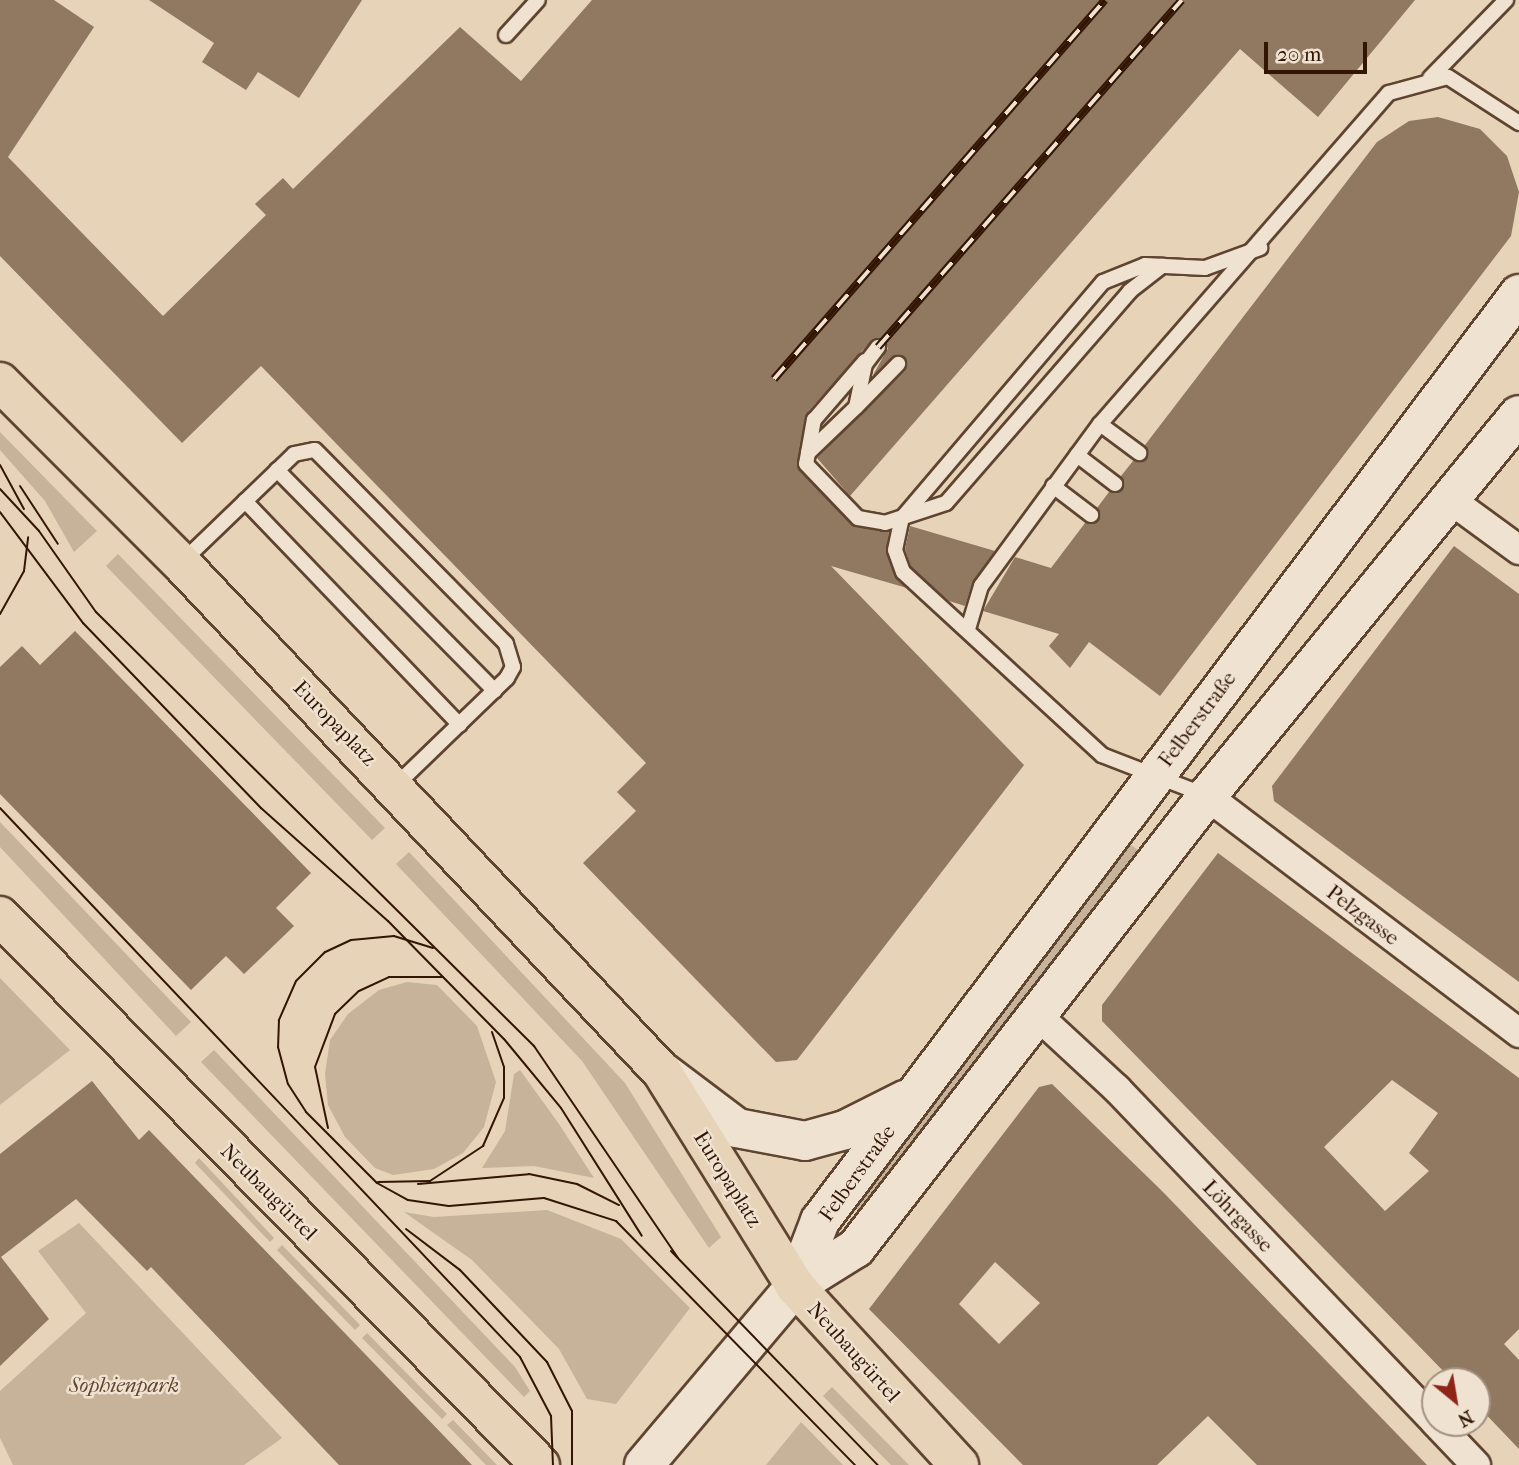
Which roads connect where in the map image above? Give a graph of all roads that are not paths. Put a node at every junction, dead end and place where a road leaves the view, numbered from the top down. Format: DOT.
graph roads {
  1 [pos="538,0"];
  2 [pos="1506,0"];
  3 [pos="506,35"];
  4 [pos="1430,78"];
  5 [pos="1519,123"];
  6 [pos="1260,248"];
  7 [pos="1162,266"];
  8 [pos="1519,294"];
  9 [pos="898,364"];
  10 [pos="0,382"];
  11 [pos="856,407"];
  12 [pos="1519,415"];
  13 [pos="1100,424"];
  14 [pos="808,453"];
  15 [pos="1139,453"];
  16 [pos="1077,455"];
  17 [pos="277,470"];
  18 [pos="1115,484"];
  19 [pos="1053,486"];
  20 [pos="1448,498"];
  21 [pos="245,502"];
  22 [pos="1091,515"];
  23 [pos="902,518"];
  24 [pos="1519,550"];
  25 [pos="181,563"];
  26 [pos="968,629"];
  27 [pos="495,691"];
  28 [pos="460,725"];
  29 [pos="1158,772"];
  30 [pos="395,786"];
  31 [pos="1207,796"];
  32 [pos="0,916"];
  33 [pos="1037,1015"];
  34 [pos="1519,1033"];
  35 [pos="662,1072"];
  36 [pos="913,1096"];
  37 [pos="794,1286"];
  38 [pos="1421,1406"];
  39 [pos="1450,1437"];
  40 [pos="540,1465"];
  41 [pos="644,1465"];
  42 [pos="960,1465"];
  43 [pos="1476,1465"];
  1 -- 3 [label="lane"];
  2 -- 4 [label="lane"];
  4 -- 5 [label="lane"];
  4 -- 6 [label="lane"];
  6 -- 7 [label="lane"];
  6 -- 13 [label="lane"];
  7 -- 23 [label="lane"];
  7 -- 23 [label="lane"];
  8 -- 29 [label="main road, Felberstraße"];
  9 -- 11 [label="lane"];
  10 -- 25 [label="main road, Europaplatz"];
  11 -- 14 [label="lane"];
  11 -- 14 [label="lane"];
  12 -- 20 [label="main road, Felberstraße"];
  13 -- 15 [label="lane"];
  13 -- 16 [label="lane"];
  14 -- 23 [label="lane"];
  16 -- 18 [label="lane"];
  16 -- 19 [label="lane"];
  17 -- 21 [label="lane"];
  17 -- 27 [label="lane"];
  17 -- 27 [label="lane"];
  19 -- 22 [label="lane"];
  19 -- 26 [label="lane"];
  20 -- 24 [label="street"];
  20 -- 31 [label="main road, Felberstraße"];
  21 -- 25 [label="lane"];
  21 -- 28 [label="lane"];
  23 -- 26 [label="lane"];
  25 -- 30 [label="main road, Europaplatz"];
  26 -- 29 [label="lane"];
  27 -- 28 [label="lane"];
  28 -- 30 [label="lane"];
  29 -- 31 [label="lane"];
  29 -- 36 [label="main road, Felberstraße"];
  30 -- 35 [label="main road, Europaplatz"];
  31 -- 33 [label="main road, Felberstraße"];
  31 -- 34 [label="street, Pelzgasse"];
  32 -- 40 [label="main road, Neubaugürtel"];
  33 -- 37 [label="main road, Felberstraße"];
  33 -- 38 [label="street, Löhrgasse"];
  35 -- 36 [label="main road, Europaplatz"];
  35 -- 37 [label="main road, Europaplatz"];
  36 -- 37 [label="main road, Felberstraße"];
  37 -- 41 [label="main road, Neubaugürtel"];
  37 -- 42 [label="main road, Neubaugürtel"];
  39 -- 43 [label="street, Löhrgasse"];
}
